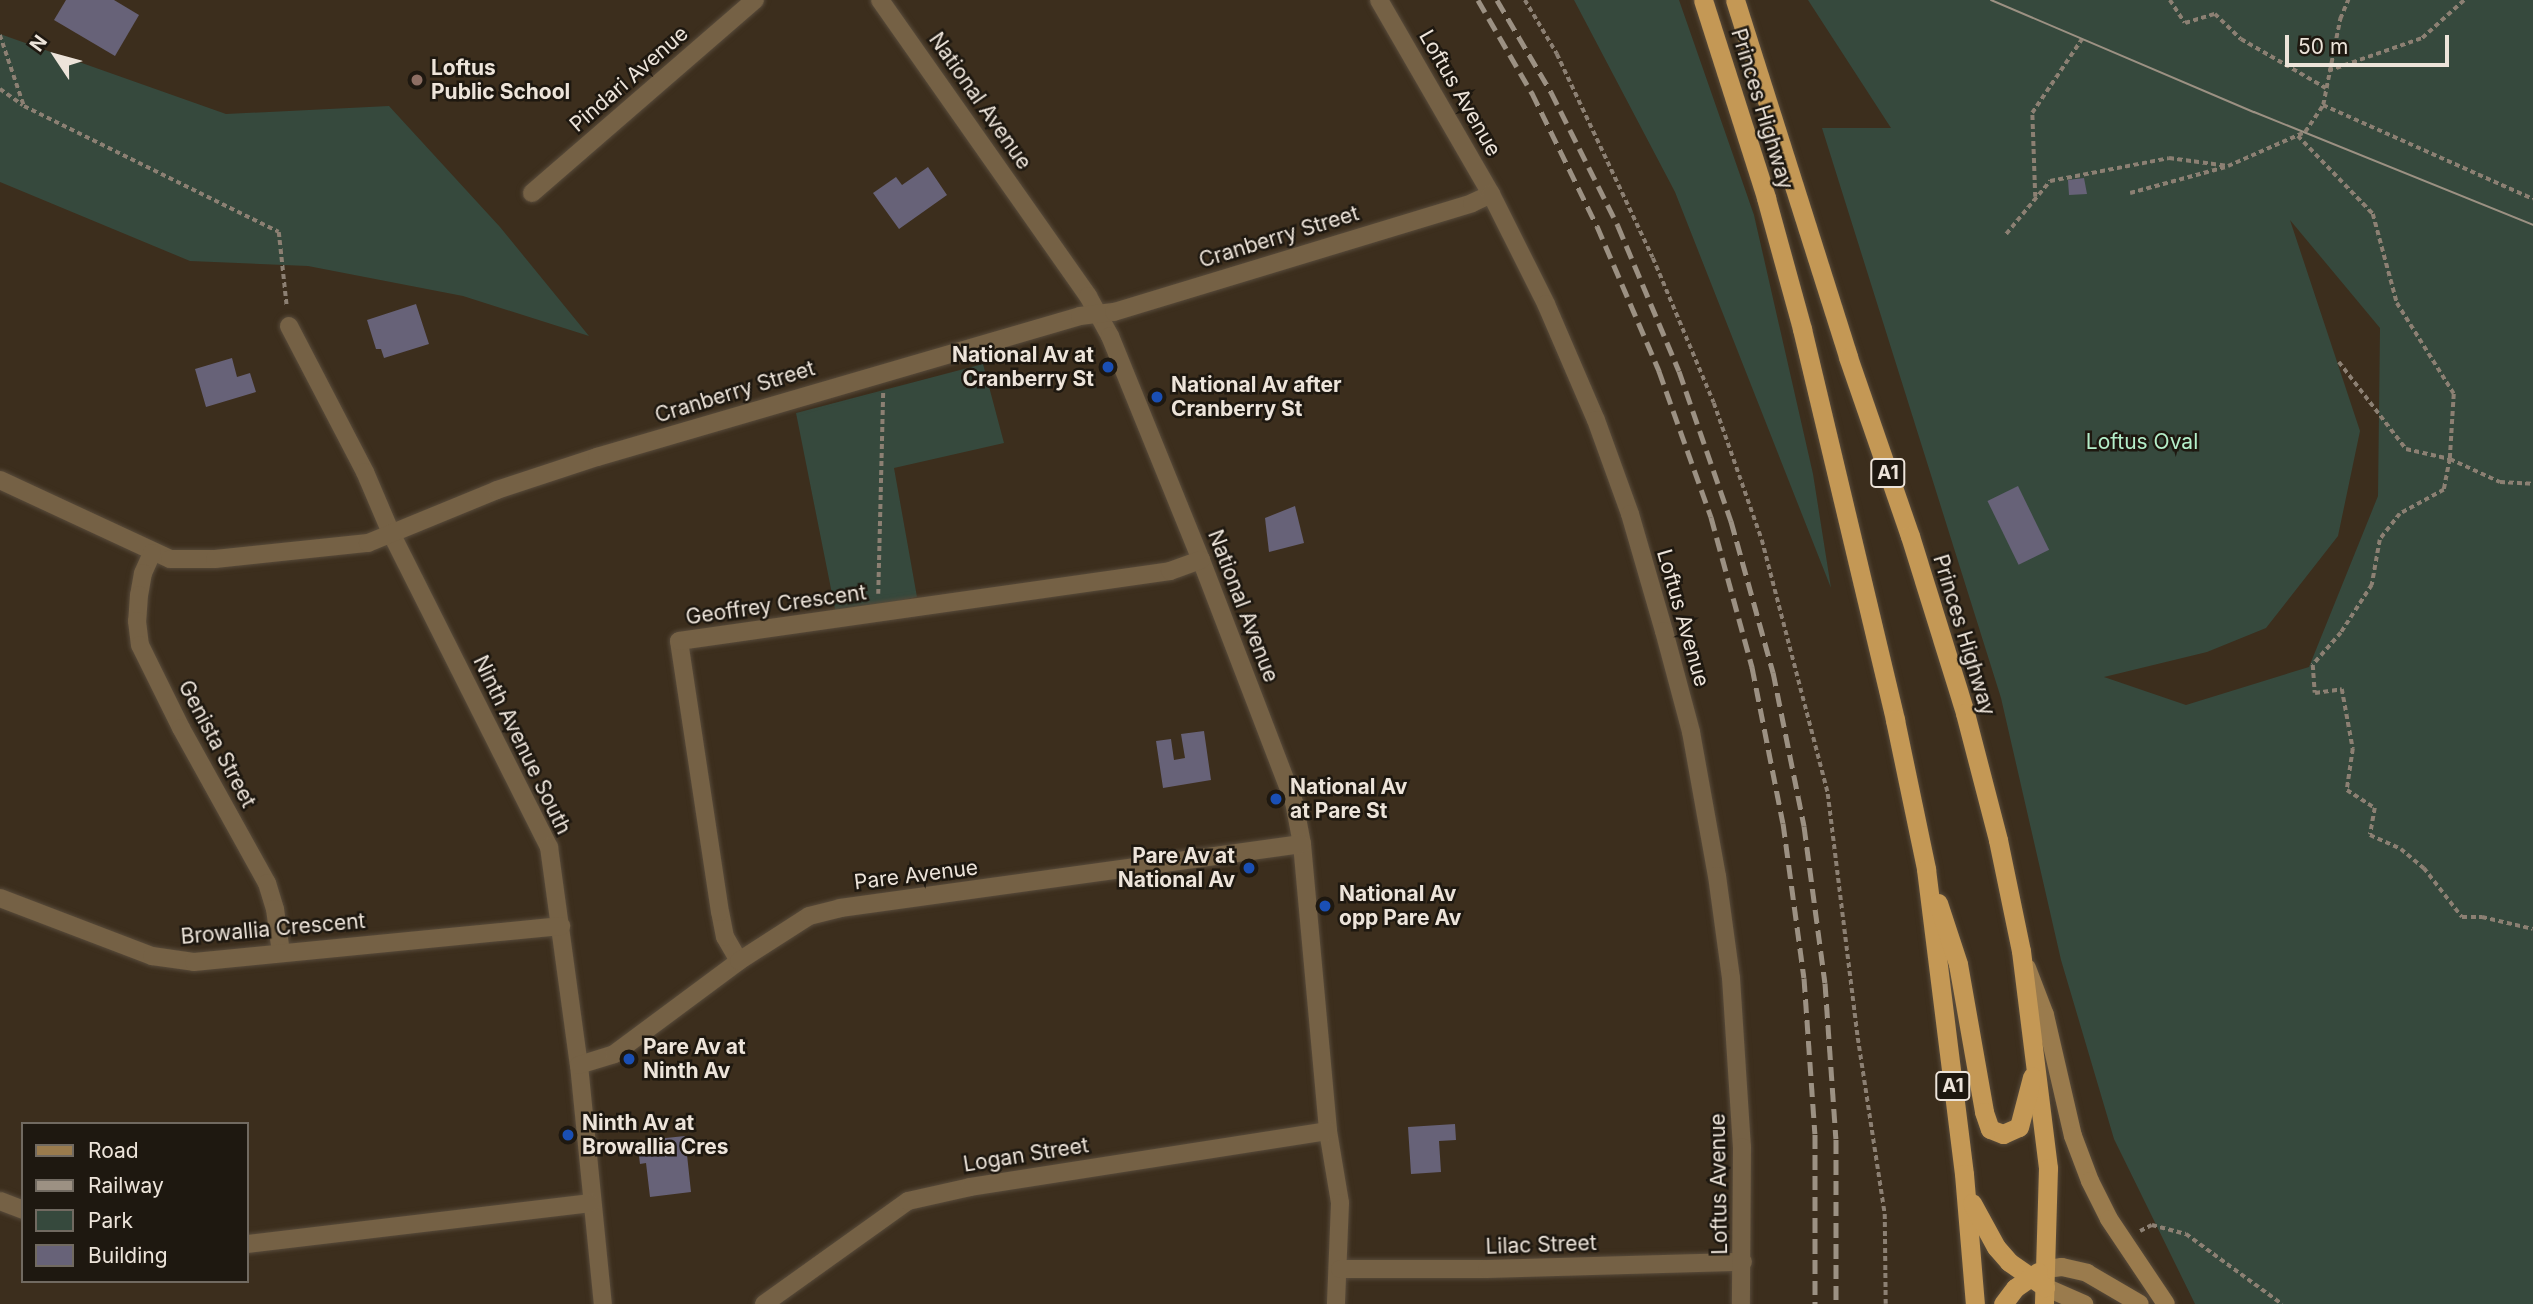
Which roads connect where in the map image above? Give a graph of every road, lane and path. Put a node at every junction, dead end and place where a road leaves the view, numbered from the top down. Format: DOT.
graph roads {
  1 [pos="755,0"];
  2 [pos="880,0"];
  3 [pos="1379,0"];
  4 [pos="1525,0"];
  5 [pos="1703,0"];
  6 [pos="1735,0"];
  7 [pos="2170,0"];
  8 [pos="2348,0"];
  9 [pos="2464,0"];
  10 [pos="0,35"];
  11 [pos="2082,39"];
  12 [pos="2328,71"];
  13 [pos="2326,88"];
  14 [pos="0,89"];
  15 [pos="2323,105"];
  16 [pos="24,106"];
  17 [pos="2298,136"];
  18 [pos="2228,166"];
  19 [pos="532,193"];
  20 [pos="2130,193"];
  21 [pos="1490,194"];
  22 [pos="2035,199"];
  23 [pos="2533,199"];
  24 [pos="2006,234"];
  25 [pos="1099,316"];
  26 [pos="289,326"];
  27 [pos="2339,362"];
  28 [pos="884,371"];
  29 [pos="2450,458"];
  30 [pos="0,480"];
  31 [pos="2533,484"];
  32 [pos="391,534"];
  33 [pos="152,553"];
  34 [pos="1201,560"];
  35 [pos="878,614"];
  36 [pos="1302,844"];
  37 [pos="1926,869"];
  38 [pos="0,898"];
  39 [pos="561,926"];
  40 [pos="2533,929"];
  41 [pos="2021,951"];
  42 [pos="281,953"];
  43 [pos="739,961"];
  44 [pos="2036,1058"];
  45 [pos="579,1065"];
  46 [pos="1328,1131"];
  47 [pos="1964,1174"];
  48 [pos="0,1201"];
  49 [pos="591,1203"];
  50 [pos="21,1209"];
  51 [pos="2123,1241"];
  52 [pos="248,1244"];
  53 [pos="1743,1262"];
  54 [pos="1339,1269"];
  55 [pos="2041,1284"];
  56 [pos="603,1304"];
  57 [pos="764,1304"];
  58 [pos="1336,1304"];
  59 [pos="1741,1304"];
  60 [pos="1886,1304"];
  61 [pos="1975,1304"];
  62 [pos="2003,1304"];
  63 [pos="2084,1304"];
  64 [pos="2140,1304"];
  65 [pos="2166,1304"];
  66 [pos="2282,1304"];
  1 -- 19 [label="street, Pindari Avenue"];
  2 -- 25 [label="street, National Avenue"];
  3 -- 21 [label="street, Loftus Avenue"];
  4 -- 60 [label="path"];
  5 -- 37 [label="highway, Princes Highway / A1"];
  6 -- 41 [label="highway, Princes Highway / A1"];
  7 -- 13 [label="path"];
  8 -- 12 [label="path"];
  9 -- 12 [label="path"];
  10 -- 16 [label="path"];
  11 -- 22 [label="path"];
  12 -- 13 [label="path"];
  13 -- 15 [label="path"];
  14 -- 16 [label="path"];
  15 -- 17 [label="path"];
  15 -- 23 [label="path"];
  16 -- 26 [label="path"];
  17 -- 18 [label="path"];
  17 -- 29 [label="path"];
  18 -- 20 [label="path"];
  18 -- 22 [label="path"];
  21 -- 25 [label="street, Cranberry Street"];
  21 -- 53 [label="street, Loftus Avenue"];
  22 -- 24 [label="path"];
  25 -- 28 [label="street, Cranberry Street"];
  25 -- 34 [label="street, National Avenue"];
  26 -- 32 [label="street, Ninth Avenue South"];
  27 -- 29 [label="path"];
  28 -- 32 [label="street, Cranberry Street"];
  28 -- 35 [label="path"];
  29 -- 31 [label="path"];
  29 -- 40 [label="path"];
  30 -- 33 [label="street, Cranberry Street"];
  32 -- 33 [label="street, Cranberry Street"];
  32 -- 39 [label="street, Ninth Avenue South"];
  33 -- 42 [label="street, Genista Street"];
  34 -- 35 [label="street, Geoffrey Crescent"];
  34 -- 36 [label="street, National Avenue"];
  35 -- 43 [label="street, Geoffrey Crescent"];
  36 -- 43 [label="street, Pare Avenue"];
  36 -- 46 [label="street, National Avenue"];
  37 -- 44 [label="highway"];
  37 -- 47 [label="highway, Princes Highway / A1"];
  38 -- 42 [label="street, Browallia Crescent"];
  39 -- 42 [label="street, Browallia Crescent"];
  39 -- 45 [label="street, Ninth Avenue South"];
  41 -- 44 [label="highway, Princes Highway / A1"];
  41 -- 51 [label="main road"];
  43 -- 45 [label="street, Pare Avenue"];
  44 -- 55 [label="highway, Princes Highway / A1"];
  45 -- 49 [label="street, Ninth Avenue South"];
  46 -- 54 [label="street, National Avenue"];
  46 -- 57 [label="street, Logan Street"];
  47 -- 55 [label="highway"];
  47 -- 61 [label="highway, Princes Highway / A1"];
  48 -- 50 [label="street"];
  49 -- 52 [label="street"];
  49 -- 56 [label="street, Ninth Avenue South"];
  51 -- 65 [label="main road"];
  51 -- 66 [label="path"];
  53 -- 54 [label="street, Lilac Street"];
  53 -- 59 [label="street, Loftus Avenue"];
  54 -- 58 [label="street, National Avenue"];
  55 -- 62 [label="highway"];
  55 -- 63 [label="main road"];
  55 -- 64 [label="main road"];
}
